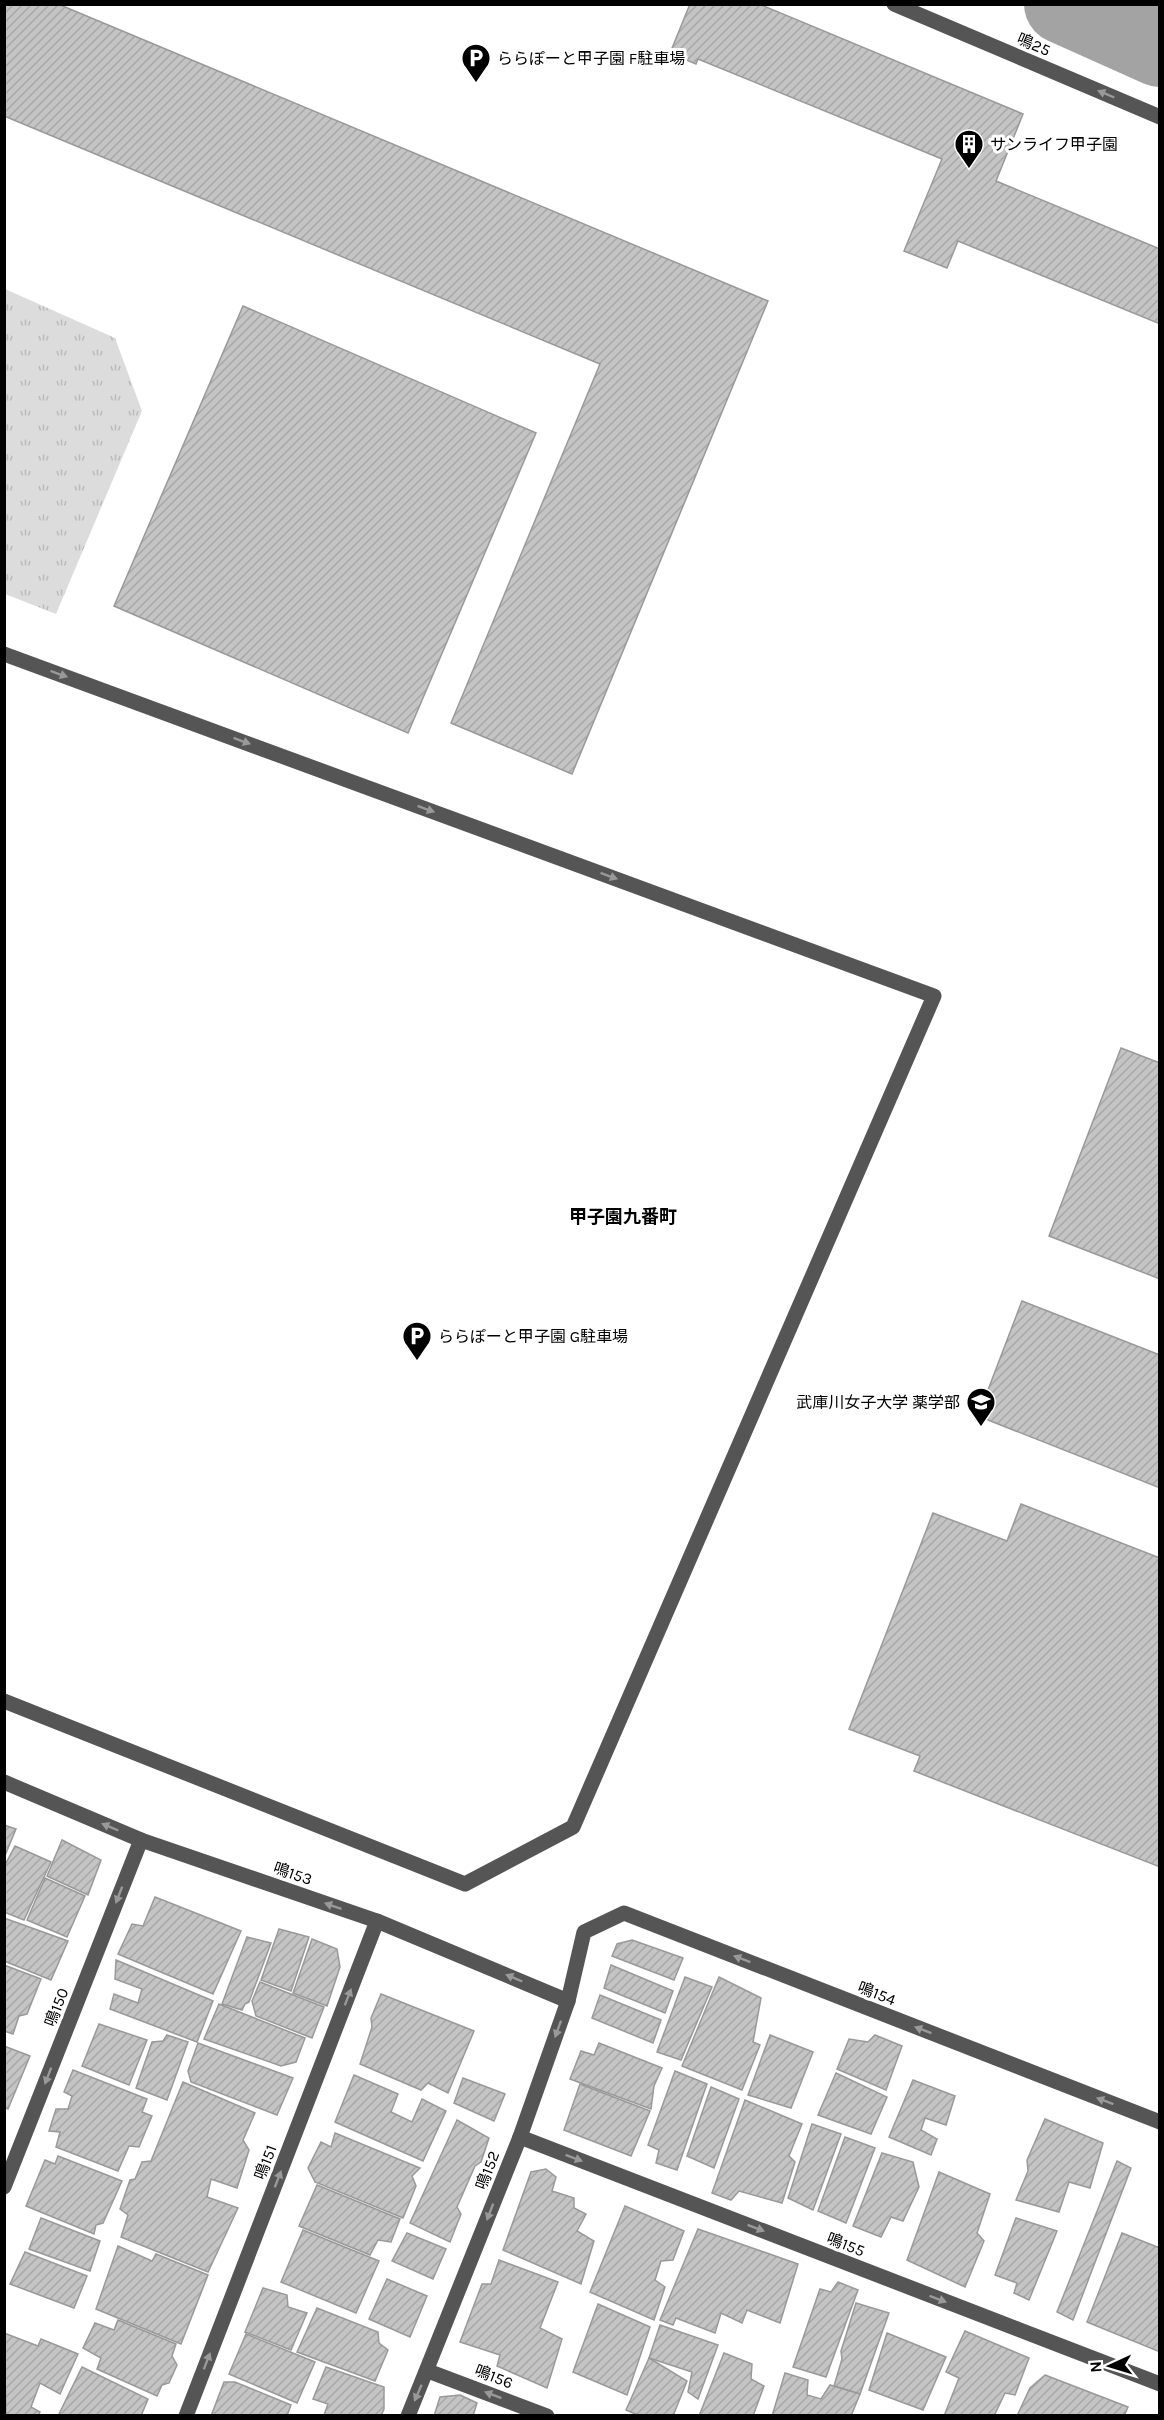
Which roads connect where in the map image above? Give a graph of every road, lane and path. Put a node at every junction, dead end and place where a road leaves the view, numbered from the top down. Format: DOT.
graph roads {
  1 [pos="894,4"];
  2 [pos="1160,117"];
  3 [pos="4,654"];
  4 [pos="4,1701"];
  5 [pos="4,1782"];
  6 [pos="141,1840"];
  7 [pos="377,1921"];
  8 [pos="584,1932"];
  9 [pos="568,2001"];
  10 [pos="1160,2122"];
  11 [pos="520,2137"];
  12 [pos="4,2187"];
  13 [pos="428,2371"];
  14 [pos="1160,2384"];
  15 [pos="186,2415"];
  16 [pos="408,2415"];
  17 [pos="547,2415"];
  2 -- 1 [label="street, 鳴25, one-way"];
  3 -- 4 [label="street, one-way"];
  6 -- 5 [label="street, 鳴153, one-way"];
  7 -- 6 [label="street, 鳴153, one-way"];
  6 -- 12 [label="street, 鳴150, one-way"];
  9 -- 7 [label="street, 鳴153, one-way"];
  15 -- 7 [label="street, 鳴151, one-way"];
  8 -- 9 [label="street, 鳴152"];
  10 -- 8 [label="street, 鳴154, one-way"];
  9 -- 11 [label="street, 鳴152, one-way"];
  11 -- 13 [label="street, 鳴152, one-way"];
  11 -- 14 [label="street, 鳴155, one-way"];
  13 -- 16 [label="street, 鳴152, one-way"];
  17 -- 13 [label="street, 鳴156, one-way"];
}
